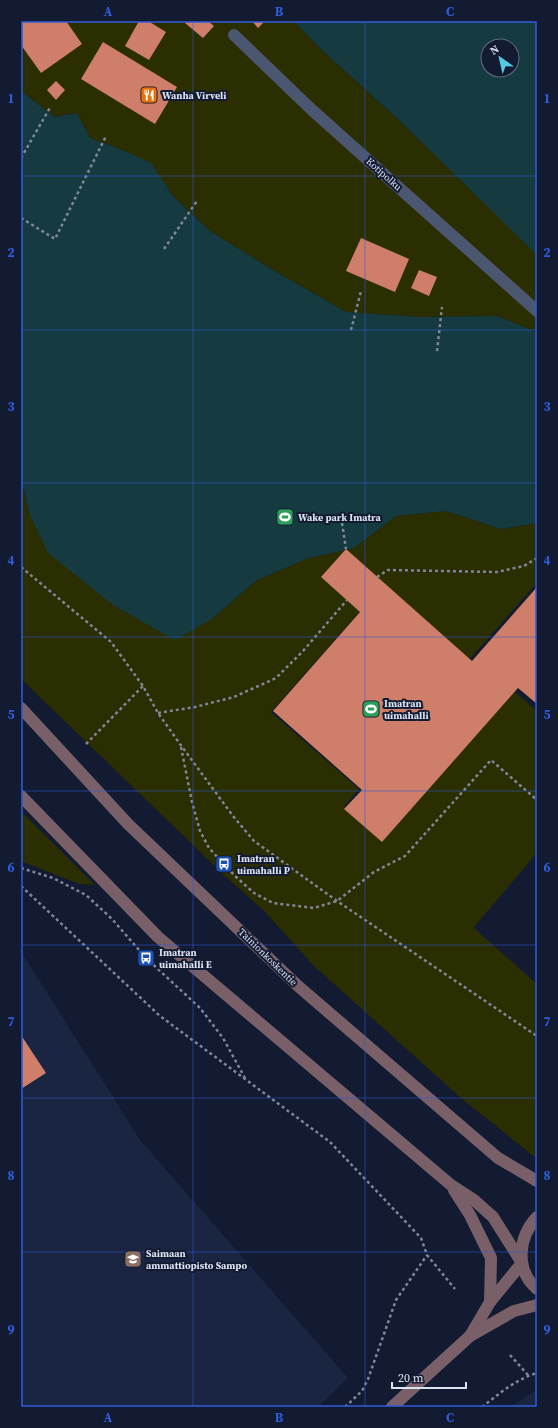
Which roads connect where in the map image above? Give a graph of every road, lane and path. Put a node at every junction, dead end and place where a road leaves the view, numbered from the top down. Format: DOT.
graph roads {
  1 [pos="234,35"];
  2 [pos="51,106"];
  3 [pos="106,136"];
  4 [pos="21,158"];
  5 [pos="197,201"];
  6 [pos="21,218"];
  7 [pos="164,248"];
  8 [pos="361,291"];
  9 [pos="442,307"];
  10 [pos="537,311"];
  11 [pos="351,330"];
  12 [pos="437,351"];
  13 [pos="342,523"];
  14 [pos="346,549"];
  15 [pos="537,558"];
  16 [pos="21,567"];
  17 [pos="377,577"];
  18 [pos="347,600"];
  19 [pos="143,686"];
  20 [pos="21,708"];
  21 [pos="158,712"];
  22 [pos="86,744"];
  23 [pos="180,744"];
  24 [pos="21,796"];
  25 [pos="537,800"];
  26 [pos="21,868"];
  27 [pos="21,886"];
  28 [pos="337,901"];
  29 [pos="537,1036"];
  30 [pos="247,1080"];
  31 [pos="537,1181"];
  32 [pos="451,1185"];
  33 [pos="537,1217"];
  34 [pos="427,1255"];
  35 [pos="522,1263"];
  36 [pos="455,1289"];
  37 [pos="537,1289"];
  38 [pos="490,1302"];
  39 [pos="537,1305"];
  40 [pos="470,1336"];
  41 [pos="510,1355"];
  42 [pos="537,1373"];
  43 [pos="528,1375"];
  44 [pos="345,1407"];
  45 [pos="392,1407"];
  46 [pos="482,1407"];
  1 -- 10 [label="street, Kotipolku"];
  2 -- 4 [label="path"];
  3 -- 6 [label="path"];
  5 -- 7 [label="path"];
  8 -- 11 [label="path"];
  9 -- 12 [label="path"];
  13 -- 14 [label="path"];
  15 -- 17 [label="path"];
  16 -- 19 [label="path"];
  18 -- 21 [label="path"];
  19 -- 21 [label="path"];
  19 -- 22 [label="path"];
  20 -- 31 [label="main road, Tainionkoskentie"];
  21 -- 23 [label="path"];
  23 -- 28 [label="path"];
  23 -- 28 [label="path"];
  24 -- 32 [label="main road"];
  25 -- 28 [label="path"];
  26 -- 30 [label="path"];
  27 -- 30 [label="path"];
  28 -- 29 [label="path"];
  30 -- 34 [label="path"];
  32 -- 35 [label="main road"];
  32 -- 38 [label="main road"];
  33 -- 35 [label="main road"];
  34 -- 36 [label="path"];
  34 -- 44 [label="path"];
  35 -- 37 [label="main road"];
  35 -- 38 [label="main road"];
  38 -- 40 [label="main road"];
  39 -- 40 [label="main road"];
  40 -- 45 [label="main road"];
  41 -- 43 [label="path"];
  42 -- 43 [label="path"];
  43 -- 46 [label="path"];
}
